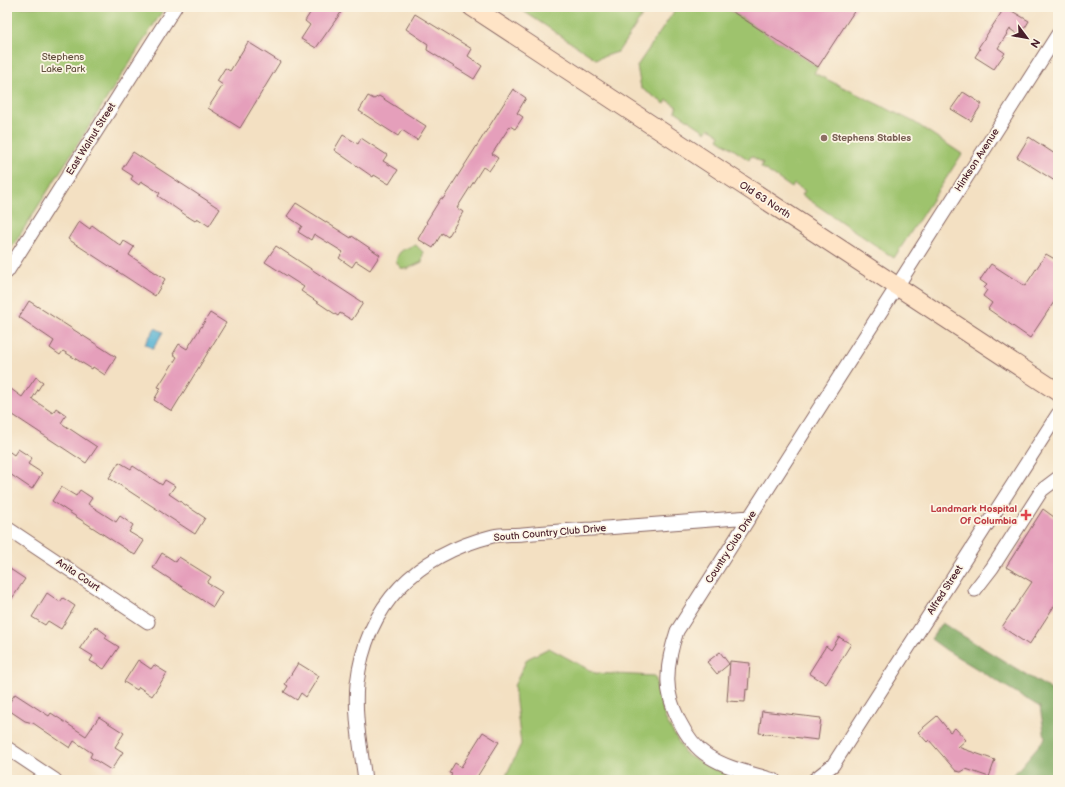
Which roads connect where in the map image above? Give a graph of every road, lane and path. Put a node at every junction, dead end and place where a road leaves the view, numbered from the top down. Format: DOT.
graph roads {
  1 [pos="175,7"];
  2 [pos="472,7"];
  3 [pos="1058,34"];
  4 [pos="7,272"];
  5 [pos="897,287"];
  6 [pos="1058,392"];
  7 [pos="1058,414"];
  8 [pos="1058,478"];
  9 [pos="750,517"];
  10 [pos="7,528"];
  11 [pos="974,590"];
  12 [pos="148,622"];
  13 [pos="7,748"];
  14 [pos="833,765"];
  15 [pos="55,780"];
  16 [pos="365,780"];
  17 [pos="774,780"];
  18 [pos="814,780"];
  19 [pos="834,780"];
  1 -- 4 [label="street, East Walnut Street"];
  2 -- 5 [label="main road, Old 63 North"];
  3 -- 5 [label="street, Hinkson Avenue"];
  5 -- 6 [label="main road, Old 63 North"];
  5 -- 9 [label="street, Country Club Drive"];
  7 -- 14 [label="street, Alfred Street"];
  8 -- 11 [label="street"];
  9 -- 16 [label="street, South Country Club Drive"];
  9 -- 17 [label="street, Country Club Drive"];
  10 -- 12 [label="street, Anita Court"];
  13 -- 15 [label="street"];
  14 -- 18 [label="street, Alfred Street"];
  14 -- 19 [label="street"];
}
